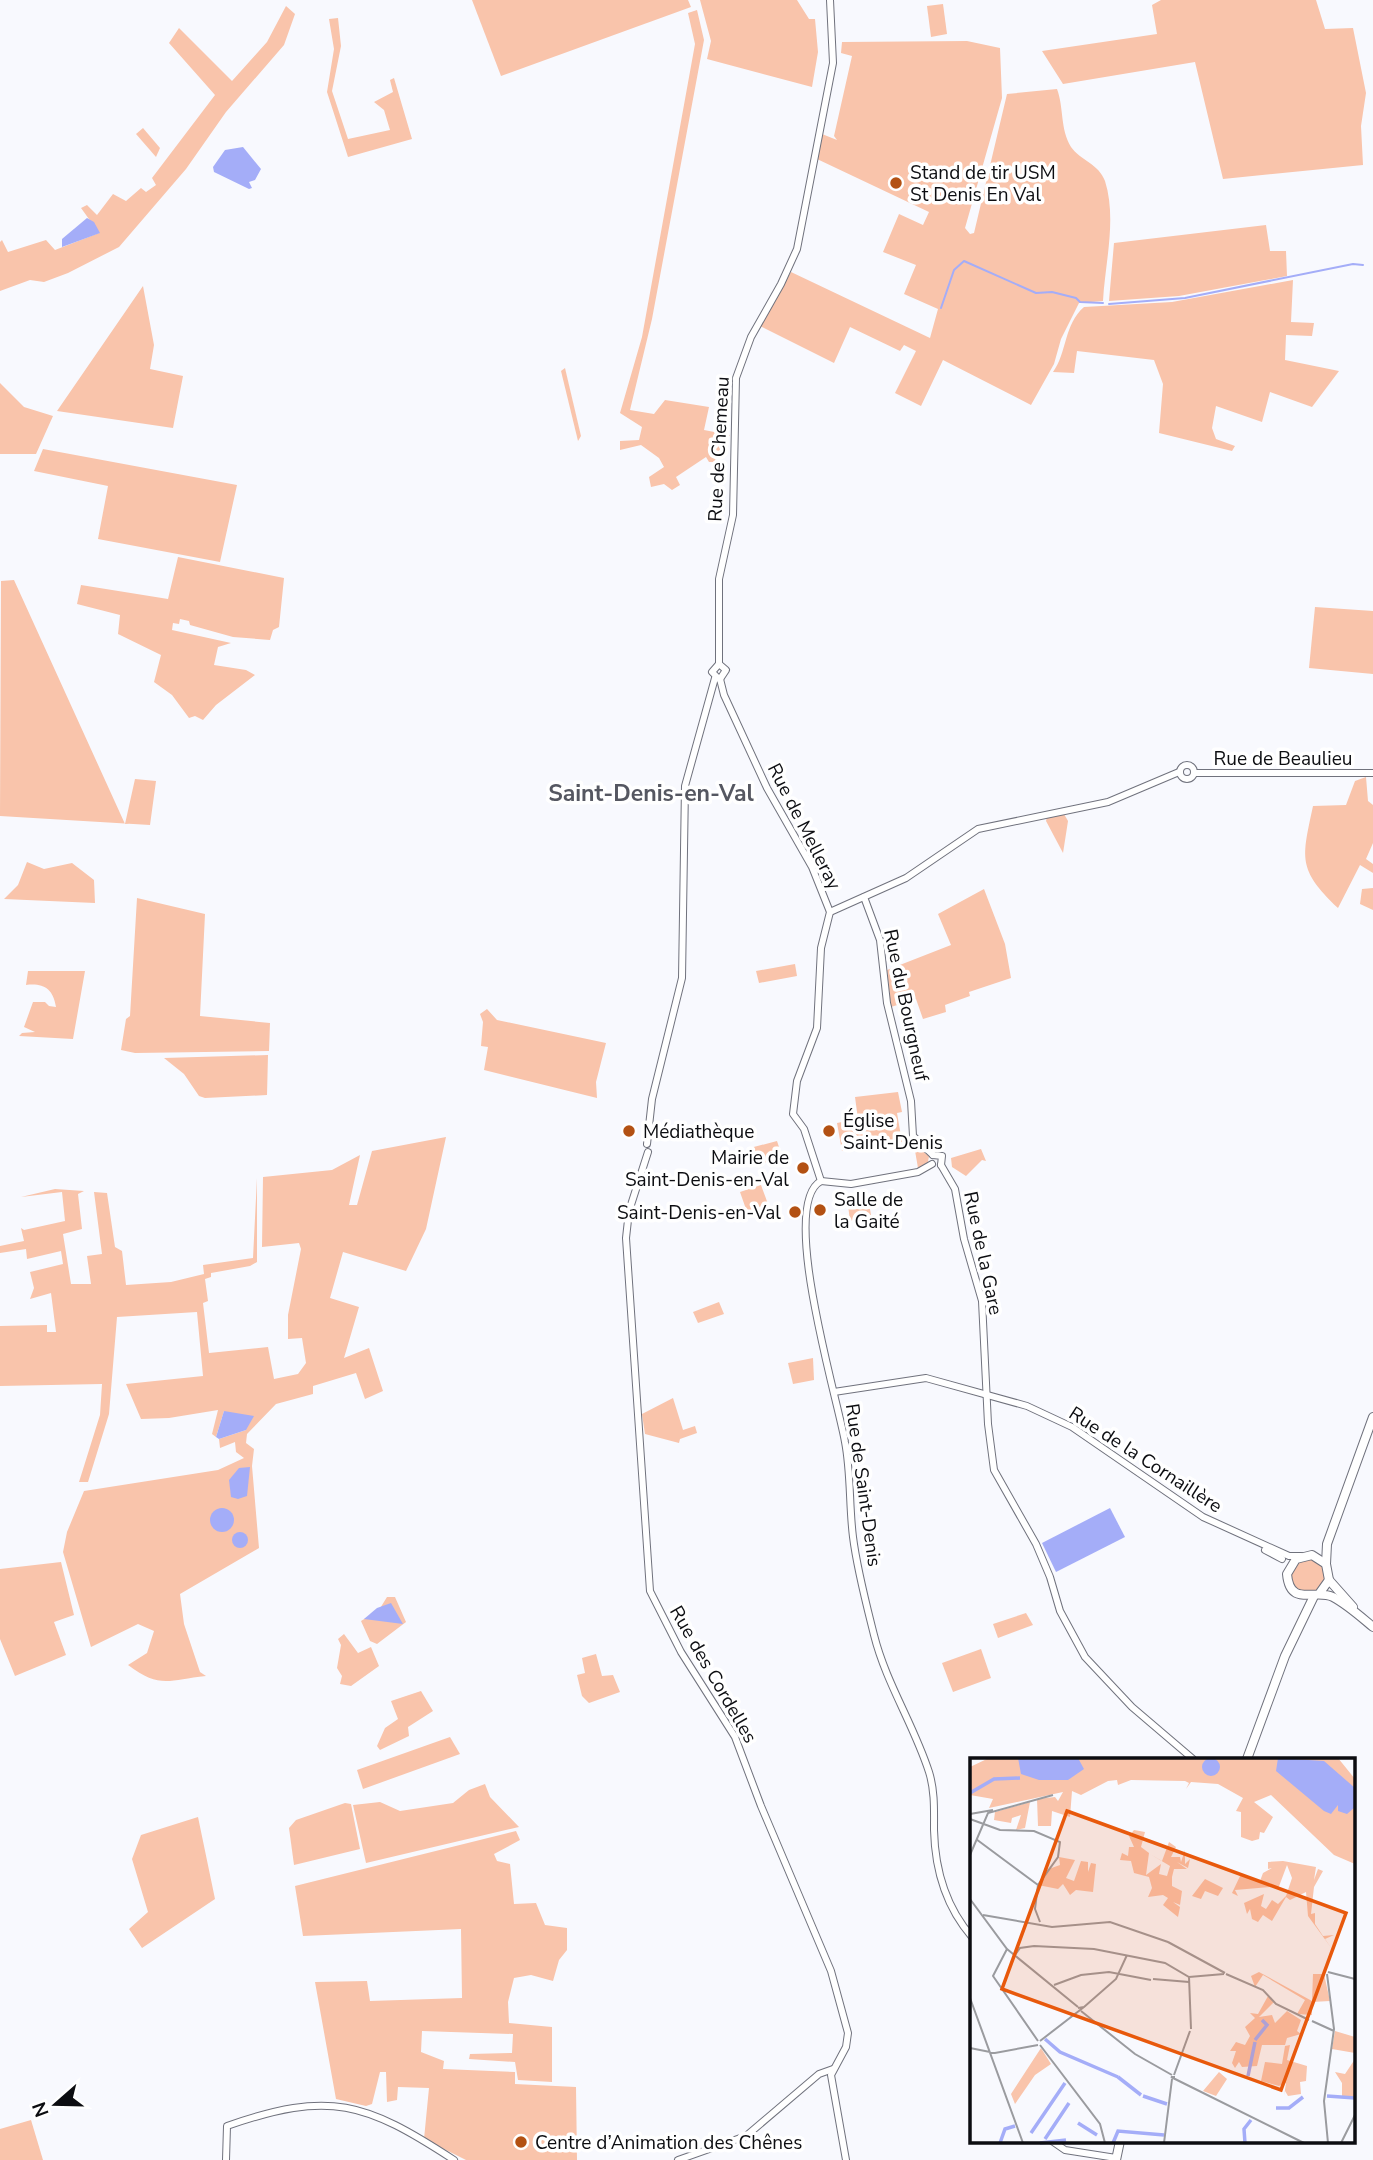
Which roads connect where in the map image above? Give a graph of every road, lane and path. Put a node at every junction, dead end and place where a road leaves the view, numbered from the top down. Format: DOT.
graph roads {
  1 [pos="830,0"];
  2 [pos="719,664"];
  3 [pos="718,678"];
  4 [pos="1373,774"];
  5 [pos="864,897"];
  6 [pos="830,912"];
  7 [pos="933,1155"];
  8 [pos="932,1164"];
  9 [pos="941,1166"];
  10 [pos="821,1181"];
  11 [pos="834,1392"];
  12 [pos="986,1393"];
  13 [pos="1373,1418"];
  14 [pos="1337,1515"];
  15 [pos="1235,1534"];
  16 [pos="1312,1555"];
  17 [pos="1301,1556"];
  18 [pos="1282,1559"];
  19 [pos="1326,1564"];
  20 [pos="1289,1567"];
  21 [pos="1329,1580"];
  22 [pos="1308,1598"];
  23 [pos="1362,1617"];
  24 [pos="1373,1627"];
  25 [pos="1192,1758"];
  26 [pos="1247,1758"];
  27 [pos="970,1935"];
  28 [pos="830,2072"];
  29 [pos="1053,2142"];
  30 [pos="1116,2159"];
  31 [pos="226,2160"];
  32 [pos="454,2160"];
  33 [pos="678,2160"];
  34 [pos="846,2160"];
  1 -- 2 [label="street, Rue de Chemeau"];
  2 -- 3 [label="street, Rue des Cordelles"];
  2 -- 3 [label="street"];
  3 -- 6 [label="street, Rue de Melleray"];
  3 -- 28 [label="street, Rue des Cordelles"];
  4 -- 5 [label="street, Rue de Beaulieu"];
  5 -- 6 [label="street"];
  5 -- 7 [label="street, Rue du Bourgneuf"];
  6 -- 10 [label="street, Rue de Melleray"];
  7 -- 8 [label="street"];
  7 -- 9 [label="street, Rue du Bourgneuf"];
  8 -- 9 [label="street"];
  8 -- 10 [label="street"];
  9 -- 12 [label="street, Rue de la Gare"];
  10 -- 11 [label="street, Rue de Saint-Denis"];
  11 -- 12 [label="street, Rue de la Cornaillère"];
  11 -- 27 [label="street, Rue de Saint-Denis"];
  12 -- 15 [label="street, Rue de la Cornaillère"];
  12 -- 25 [label="street, Rue de la Gare"];
  13 -- 14 [label="main road"];
  14 -- 16 [label="main road"];
  14 -- 19 [label="main road"];
  15 -- 17 [label="street, Rue de la Cornaillère"];
  15 -- 18 [label="street, Rue de la Cornaillère"];
  16 -- 17 [label="main road"];
  16 -- 19 [label="main road"];
  17 -- 20 [label="main road"];
  18 -- 20 [label="main road, Rue de la Cornaillère"];
  19 -- 21 [label="main road"];
  20 -- 22 [label="main road"];
  21 -- 22 [label="main road"];
  21 -- 23 [label="main road"];
  22 -- 23 [label="main road"];
  22 -- 26 [label="main road"];
  23 -- 24 [label="main road"];
  28 -- 33 [label="street"];
  28 -- 34 [label="street"];
  29 -- 30 [label="street"];
  31 -- 32 [label="street"];
}
